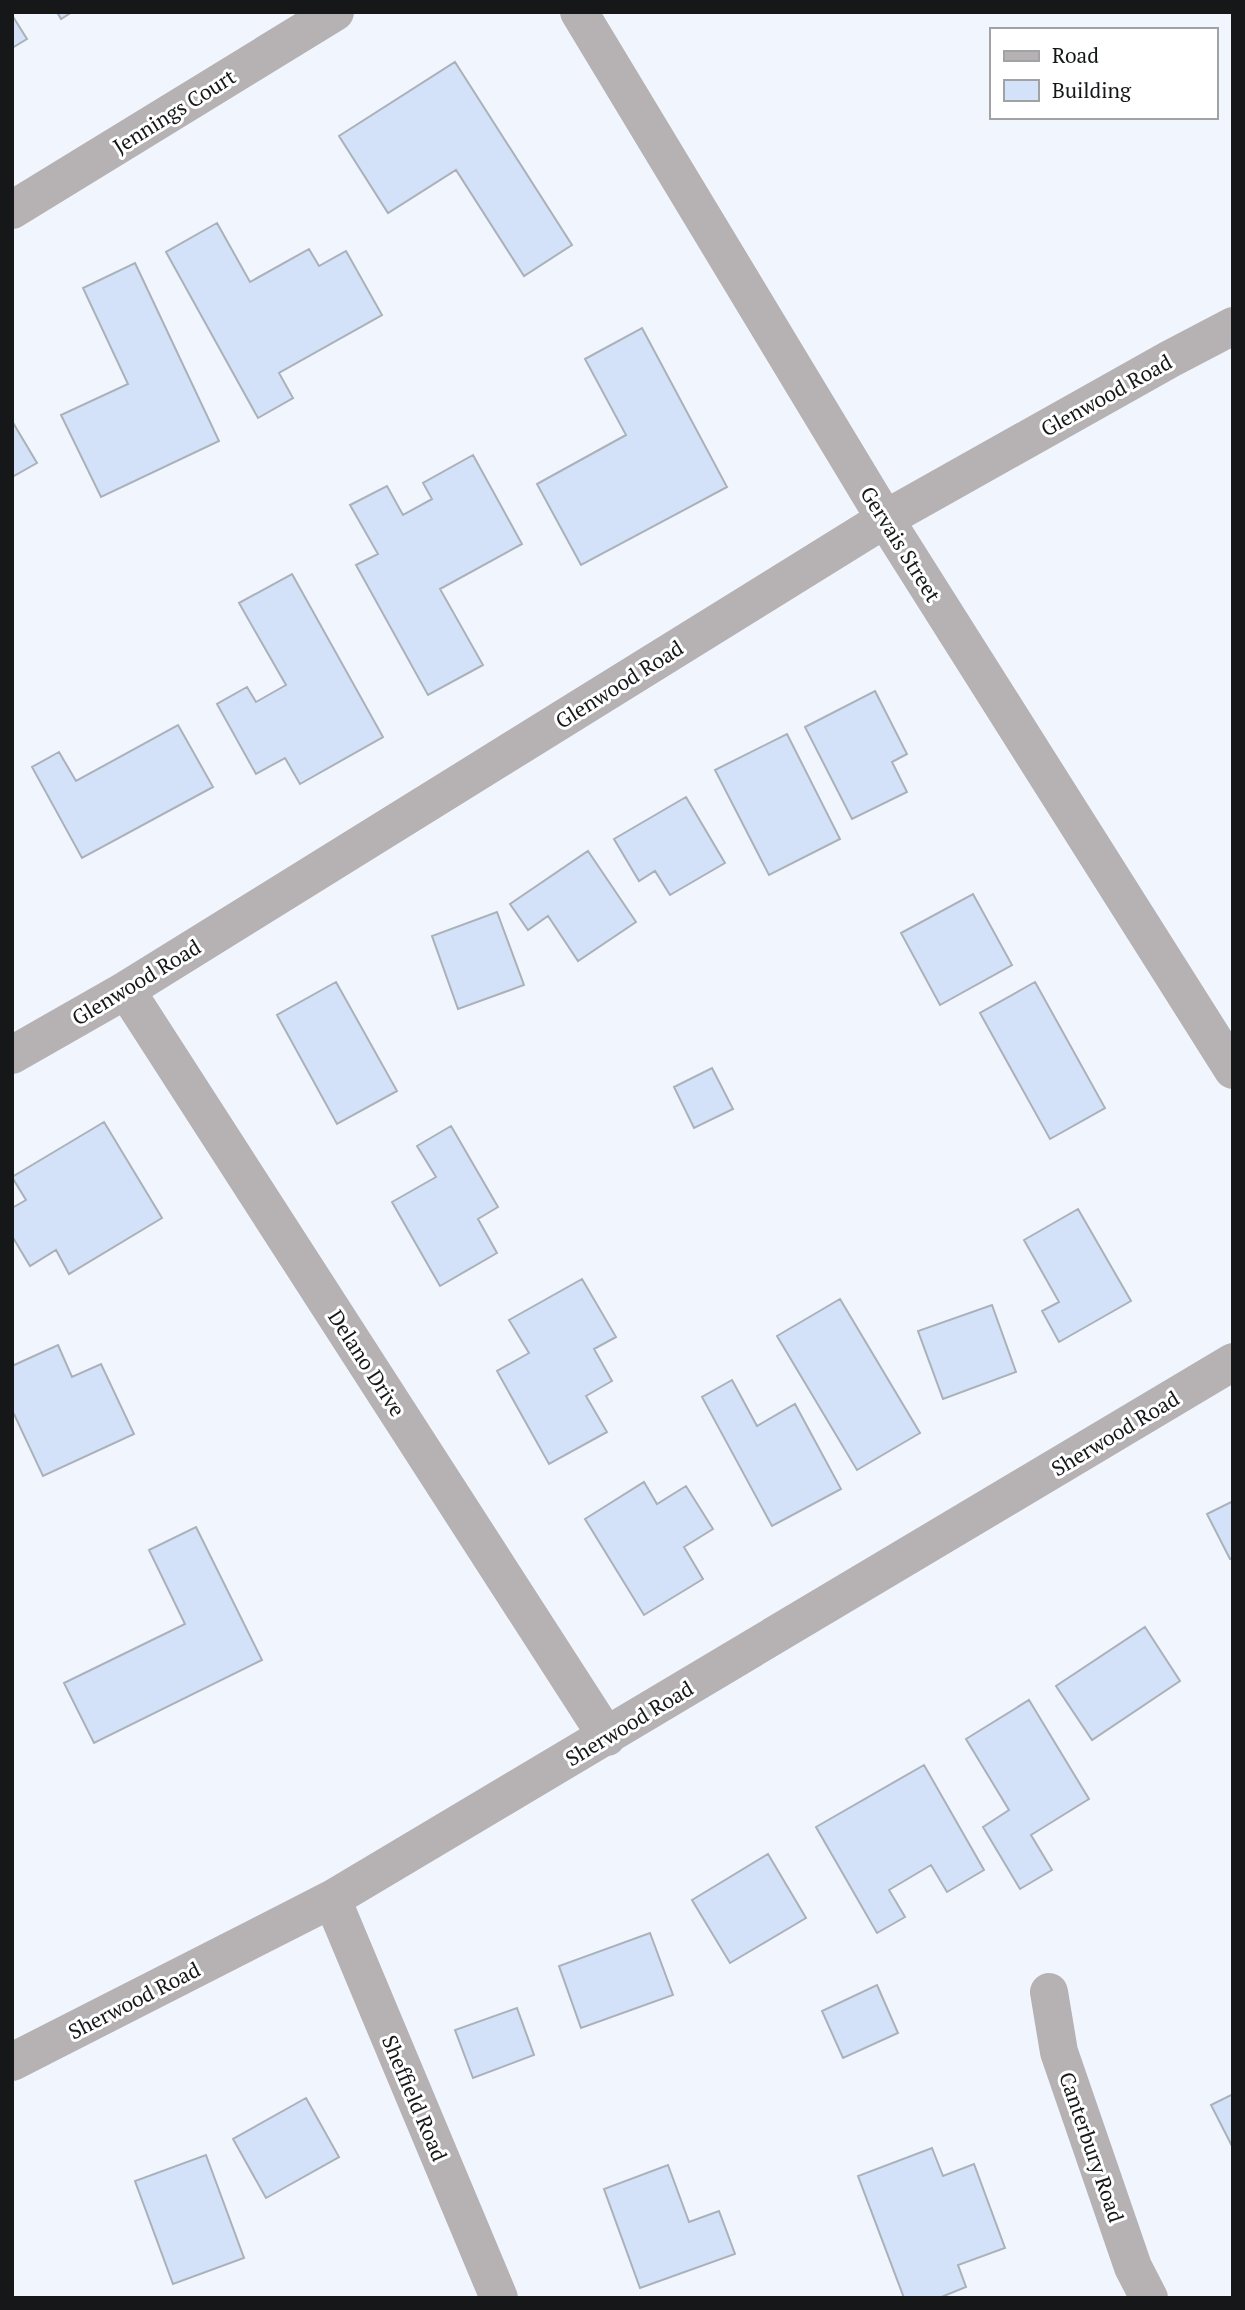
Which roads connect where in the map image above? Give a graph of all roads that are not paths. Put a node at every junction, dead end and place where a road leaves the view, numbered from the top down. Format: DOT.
graph roads {
  1 [pos="335,12"];
  2 [pos="579,12"];
  3 [pos="12,210"];
  4 [pos="1233,326"];
  5 [pos="885,519"];
  6 [pos="126,990"];
  7 [pos="12,1055"];
  8 [pos="1233,1070"];
  9 [pos="1233,1362"];
  10 [pos="607,1737"];
  11 [pos="332,1899"];
  12 [pos="1049,1992"];
  13 [pos="12,2062"];
  14 [pos="499,2298"];
  15 [pos="1149,2298"];
  1 -- 3 [label="street, Jennings Court"];
  2 -- 5 [label="street, Gervais Street"];
  4 -- 5 [label="street, Glenwood Road"];
  5 -- 6 [label="street, Glenwood Road"];
  5 -- 8 [label="street, Gervais Street"];
  6 -- 7 [label="street, Glenwood Road"];
  6 -- 10 [label="street, Delano Drive"];
  9 -- 10 [label="street, Sherwood Road"];
  10 -- 11 [label="street, Sherwood Road"];
  11 -- 13 [label="street, Sherwood Road"];
  11 -- 14 [label="street, Sheffield Road"];
  12 -- 15 [label="street, Canterbury Road"];
}
